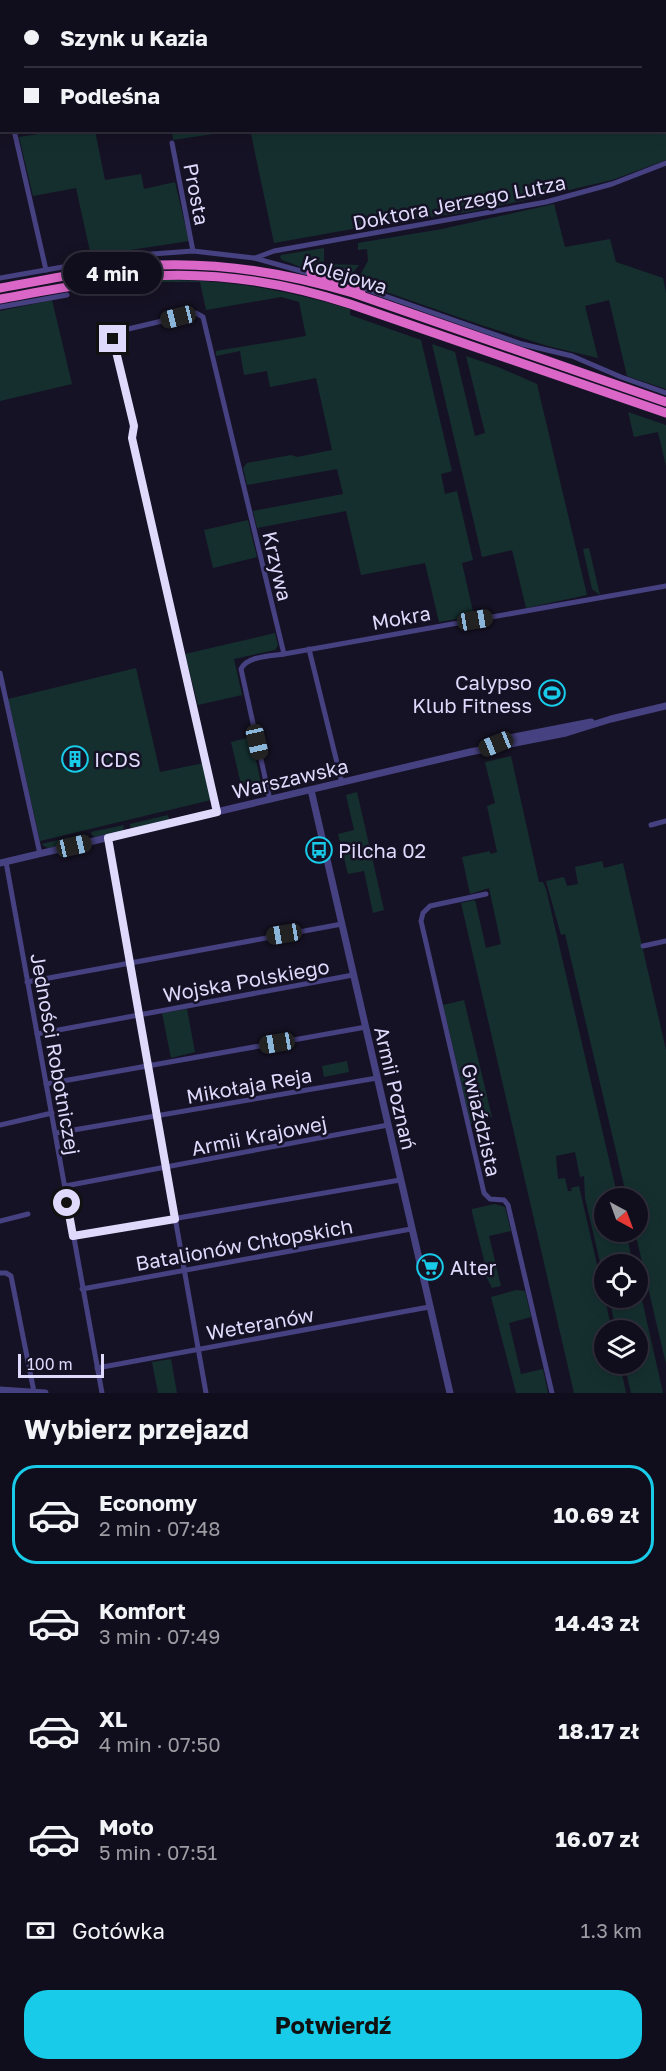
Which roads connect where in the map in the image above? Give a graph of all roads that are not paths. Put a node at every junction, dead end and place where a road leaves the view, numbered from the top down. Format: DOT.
graph roads {
  1 [pos="14,132"];
  2 [pos="172,144"];
  3 [pos="666,163"];
  4 [pos="193,251"];
  5 [pos="254,258"];
  6 [pos="46,270"];
  7 [pos="311,273"];
  8 [pos="0,278"];
  9 [pos="89,284"];
  10 [pos="0,288"];
  11 [pos="368,294"];
  12 [pos="67,295"];
  13 [pos="0,299"];
  14 [pos="0,307"];
  15 [pos="666,393"];
  16 [pos="666,402"];
  17 [pos="666,413"];
  18 [pos="666,586"];
  19 [pos="309,649"];
  20 [pos="284,654"];
  21 [pos="0,673"];
  22 [pos="666,706"];
  23 [pos="342,783"];
  24 [pos="311,790"];
  25 [pos="270,800"];
  26 [pos="217,812"];
  27 [pos="666,821"];
  28 [pos="651,825"];
  29 [pos="108,838"];
  30 [pos="40,854"];
  31 [pos="3,863"];
  32 [pos="486,894"];
  33 [pos="342,924"];
  34 [pos="666,941"];
  35 [pos="643,946"];
  36 [pos="131,963"];
  37 [pos="353,975"];
  38 [pos="27,982"];
  39 [pos="140,1015"];
  40 [pos="366,1027"];
  41 [pos="37,1034"];
  42 [pos="149,1066"];
  43 [pos="377,1078"];
  44 [pos="46,1084"];
  45 [pos="52,1113"];
  46 [pos="157,1116"];
  47 [pos="0,1125"];
  48 [pos="388,1125"];
  49 [pos="56,1133"];
  50 [pos="166,1167"];
  51 [pos="400,1180"];
  52 [pos="64,1186"];
  53 [pos="28,1214"];
  54 [pos="175,1219"];
  55 [pos="0,1221"];
  56 [pos="411,1229"];
  57 [pos="73,1236"];
  58 [pos="184,1270"];
  59 [pos="2,1273"];
  60 [pos="82,1289"];
  61 [pos="429,1307"];
  62 [pos="198,1350"];
  63 [pos="97,1368"];
  64 [pos="0,1390"];
  65 [pos="34,1392"];
  66 [pos="45,1393"];
  67 [pos="102,1393"];
  68 [pos="206,1393"];
  69 [pos="450,1393"];
  70 [pos="552,1393"];
  1 -- 6 [label="street"];
  2 -- 4 [label="street, Prosta"];
  3 -- 5 [label="street, Doktora Jerzego Lutza"];
  4 -- 5 [label="street, Kolejowa"];
  4 -- 6 [label="street, Kolejowa"];
  5 -- 7 [label="street, Kolejowa"];
  6 -- 8 [label="street, Kolejowa"];
  7 -- 11 [label="highway"];
  9 -- 12 [label="highway"];
  9 -- 13 [label="highway, Kolejowa"];
  9 -- 17 [label="highway, Kolejowa"];
  10 -- 11 [label="highway, Kolejowa"];
  11 -- 15 [label="street"];
  11 -- 16 [label="highway, Kolejowa"];
  12 -- 14 [label="street"];
  18 -- 19 [label="street, Mokra"];
  19 -- 20 [label="street, Mokra"];
  19 -- 23 [label="street"];
  20 -- 25 [label="street"];
  20 -- 26 [label="street, Krzywa"];
  21 -- 30 [label="street"];
  22 -- 23 [label="street, Warszawska"];
  23 -- 24 [label="street, Warszawska"];
  24 -- 25 [label="street, Warszawska"];
  24 -- 33 [label="street, Armii Poznań"];
  25 -- 26 [label="street, Warszawska"];
  26 -- 29 [label="street, Warszawska"];
  27 -- 28 [label="street"];
  29 -- 30 [label="street, Warszawska"];
  29 -- 36 [label="street"];
  30 -- 31 [label="street, Warszawska"];
  31 -- 38 [label="street, Jedności Robotniczej"];
  32 -- 70 [label="street, Gwiaździsta"];
  33 -- 36 [label="street"];
  33 -- 37 [label="street, Armii Poznań"];
  34 -- 35 [label="street"];
  36 -- 38 [label="street"];
  36 -- 39 [label="street"];
  37 -- 39 [label="street, Wojska Polskiego"];
  37 -- 40 [label="street, Armii Poznań"];
  38 -- 41 [label="street, Jedności Robotniczej"];
  39 -- 41 [label="street, Wojska Polskiego"];
  39 -- 42 [label="street"];
  40 -- 42 [label="street"];
  40 -- 43 [label="street, Armii Poznań"];
  41 -- 44 [label="street, Jedności Robotniczej"];
  42 -- 44 [label="street"];
  42 -- 46 [label="street"];
  43 -- 46 [label="street, Mikołaja Reja"];
  43 -- 48 [label="street, Armii Poznań"];
  44 -- 45 [label="street, Jedności Robotniczej"];
  45 -- 47 [label="street"];
  45 -- 49 [label="street, Jedności Robotniczej"];
  46 -- 49 [label="street, Mikołaja Reja"];
  46 -- 50 [label="street"];
  48 -- 50 [label="street, Armii Krajowej"];
  48 -- 51 [label="street, Armii Poznań"];
  49 -- 52 [label="street, Jedności Robotniczej"];
  50 -- 52 [label="street, Armii Krajowej"];
  50 -- 54 [label="street"];
  51 -- 54 [label="street"];
  51 -- 56 [label="street, Armii Poznań"];
  52 -- 57 [label="street, Jedności Robotniczej"];
  53 -- 55 [label="street"];
  54 -- 57 [label="street"];
  54 -- 58 [label="street"];
  56 -- 58 [label="street, Batalionów Chłopskich"];
  56 -- 61 [label="street, Armii Poznań"];
  57 -- 60 [label="street, Jedności Robotniczej"];
  58 -- 60 [label="street, Batalionów Chłopskich"];
  58 -- 62 [label="street"];
  59 -- 65 [label="street"];
  60 -- 63 [label="street, Jedności Robotniczej"];
  61 -- 62 [label="street, Weteranów"];
  61 -- 69 [label="street, Armii Poznań"];
  62 -- 63 [label="street, Weteranów"];
  62 -- 68 [label="street"];
  63 -- 67 [label="street, Jedności Robotniczej"];
  64 -- 65 [label="street"];
  65 -- 66 [label="street"];
}
